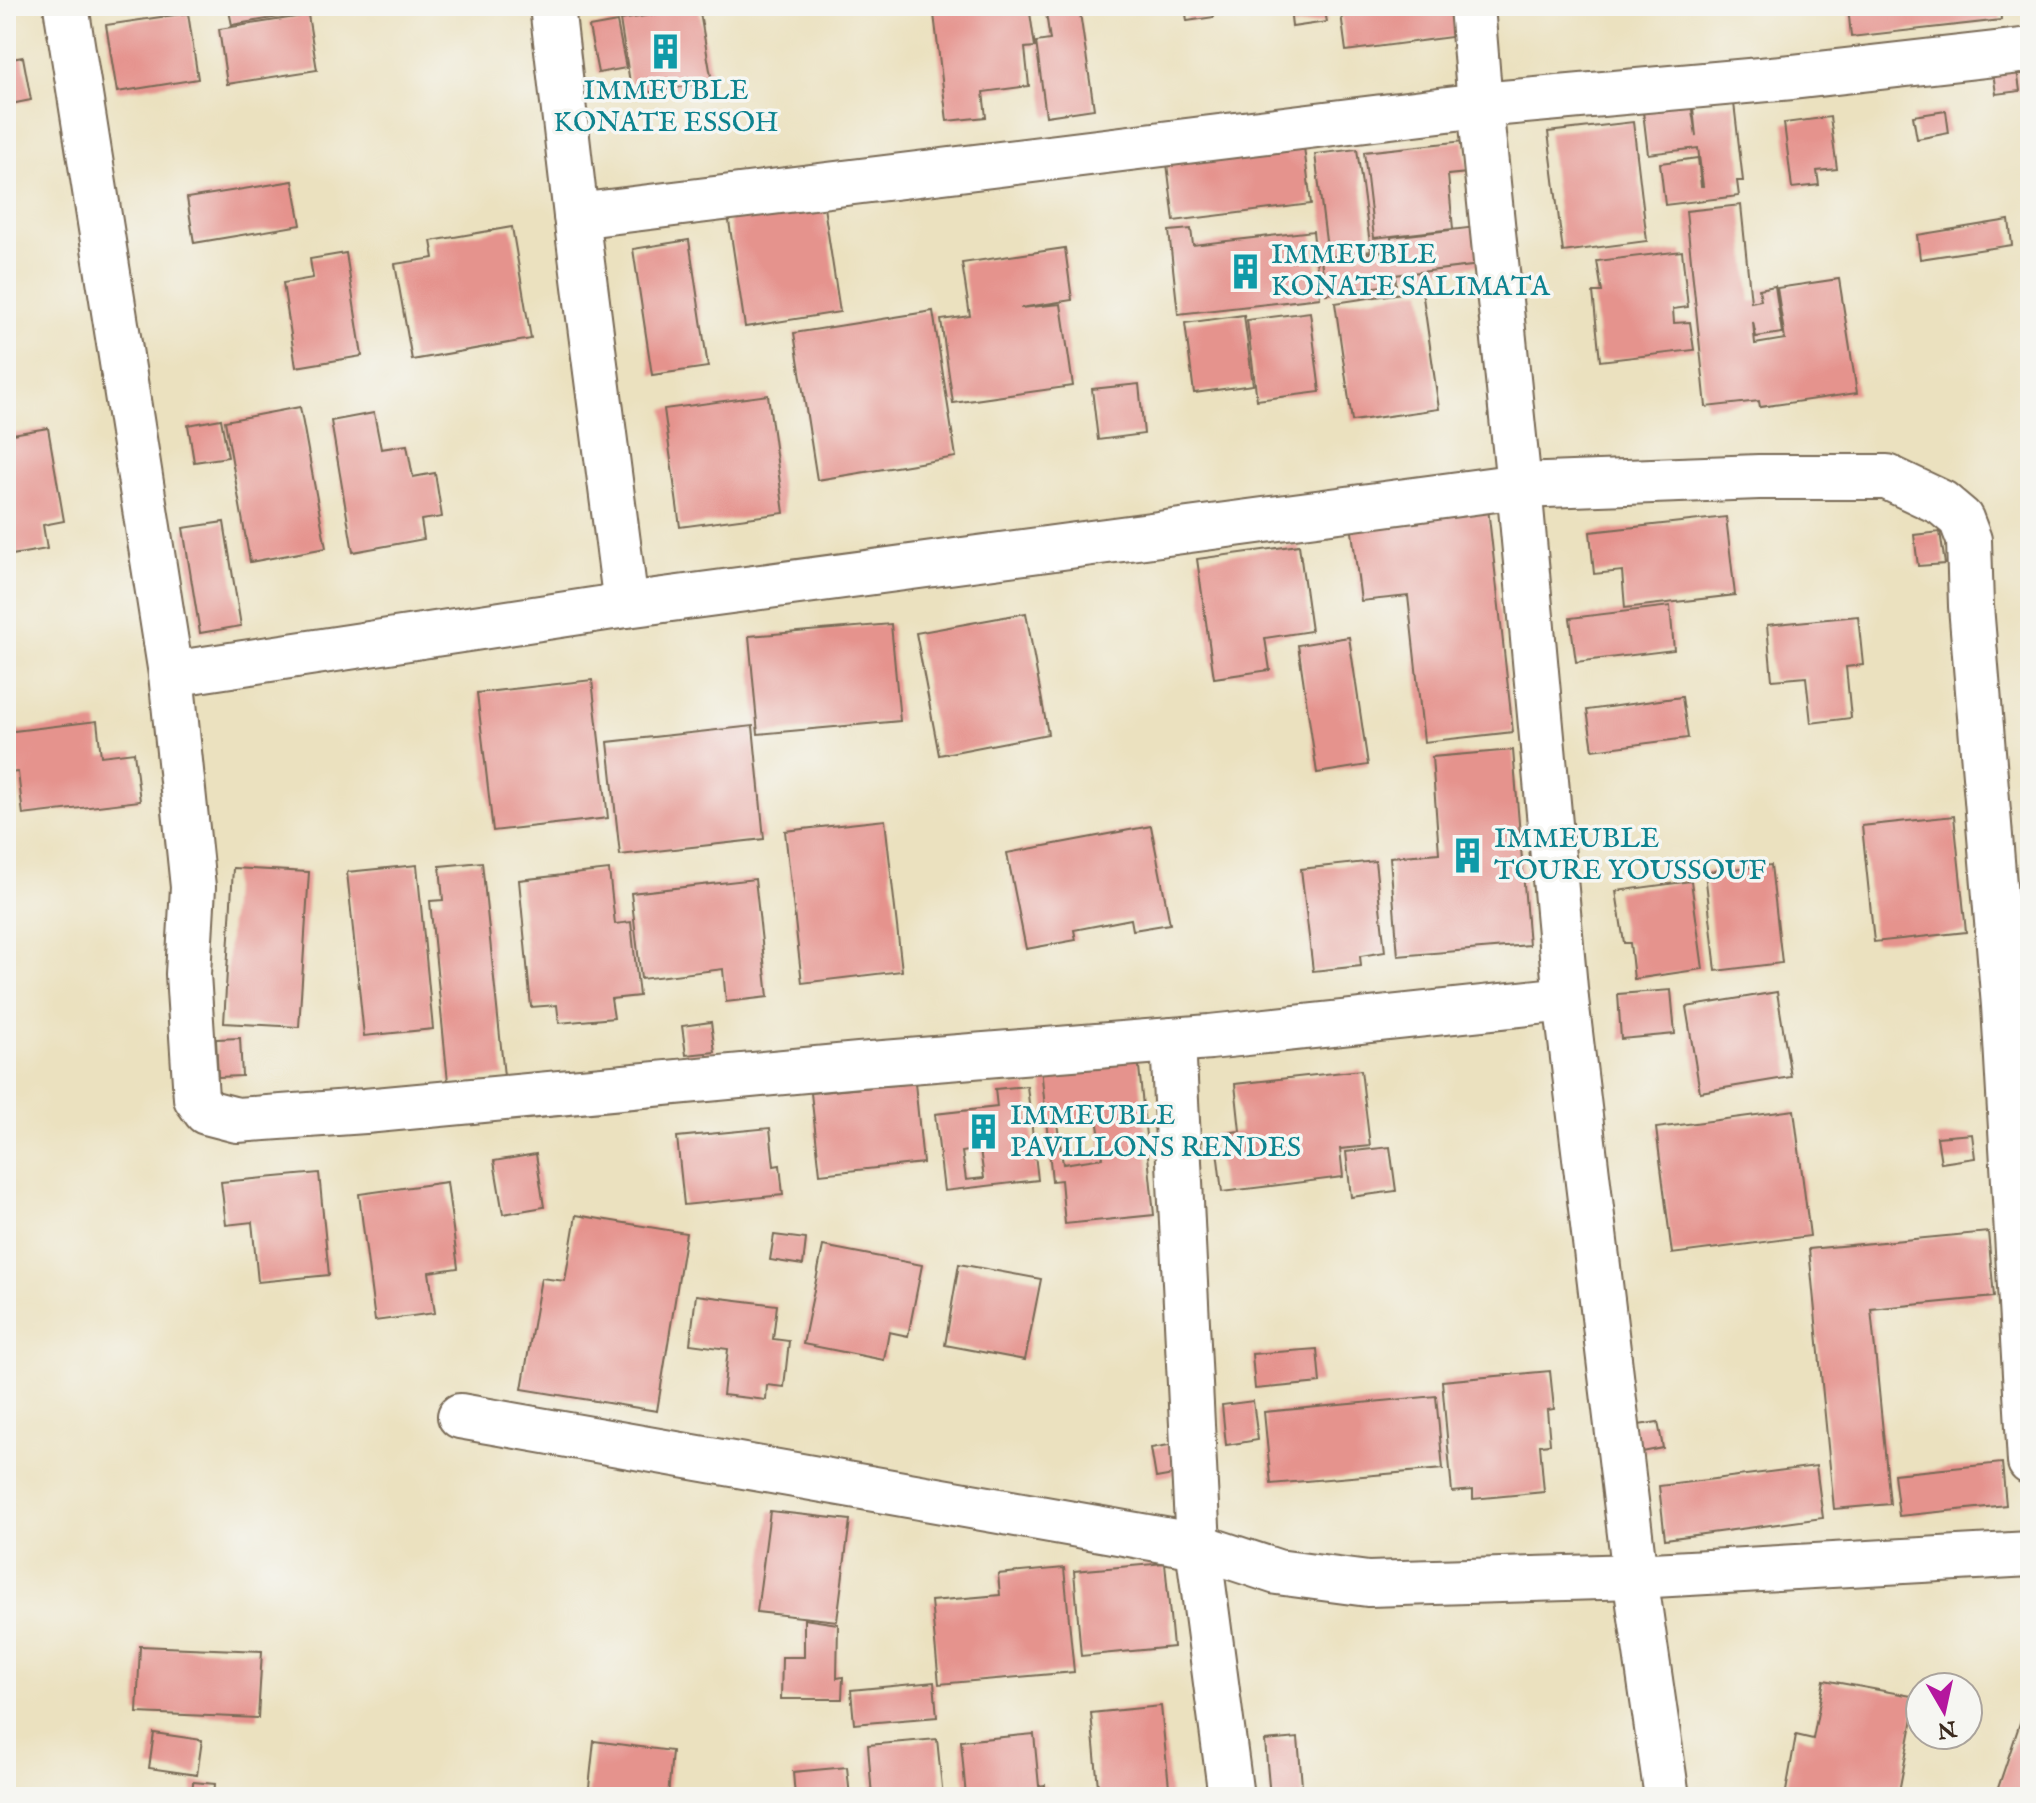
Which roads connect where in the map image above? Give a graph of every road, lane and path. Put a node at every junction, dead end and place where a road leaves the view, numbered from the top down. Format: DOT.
graph roads {
  1 [pos="66,6"];
  2 [pos="552,6"];
  3 [pos="1472,6"];
  4 [pos="2030,50"];
  5 [pos="1480,105"];
  6 [pos="576,216"];
  7 [pos="1519,486"];
  8 [pos="626,605"];
  9 [pos="171,674"];
  10 [pos="1566,999"];
  11 [pos="1173,1040"];
  12 [pos="460,1416"];
  13 [pos="2030,1462"];
  14 [pos="1198,1546"];
  15 [pos="2030,1554"];
  16 [pos="1635,1576"];
  17 [pos="1231,1797"];
  18 [pos="1667,1797"];
  1 -- 9 [label="street"];
  2 -- 6 [label="street"];
  3 -- 5 [label="street"];
  4 -- 5 [label="street"];
  5 -- 6 [label="street"];
  5 -- 7 [label="street"];
  6 -- 8 [label="street"];
  7 -- 8 [label="street"];
  7 -- 10 [label="street"];
  7 -- 13 [label="street"];
  8 -- 9 [label="street"];
  9 -- 11 [label="street"];
  10 -- 11 [label="street"];
  10 -- 16 [label="street"];
  11 -- 14 [label="street"];
  12 -- 14 [label="street"];
  14 -- 16 [label="street"];
  14 -- 17 [label="street"];
  15 -- 16 [label="street"];
  16 -- 18 [label="street"];
}
